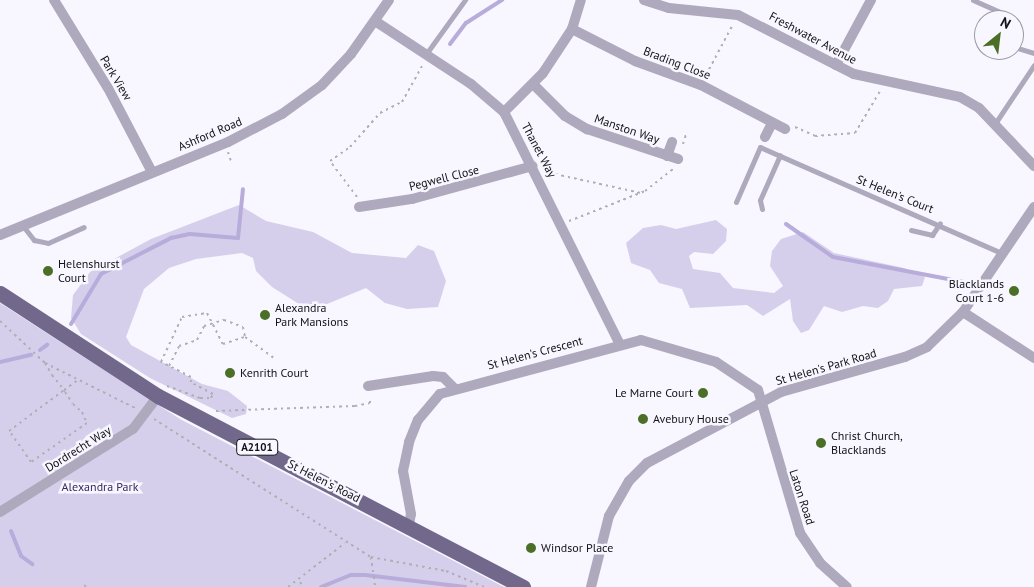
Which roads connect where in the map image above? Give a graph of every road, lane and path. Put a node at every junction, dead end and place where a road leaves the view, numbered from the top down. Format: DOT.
graph roads {
  1 [pos="54,0"];
  2 [pos="389,0"];
  3 [pos="465,0"];
  4 [pos="581,0"];
  5 [pos="644,0"];
  6 [pos="871,0"];
  7 [pos="973,0"];
  8 [pos="996,10"];
  9 [pos="738,15"];
  10 [pos="376,21"];
  11 [pos="572,29"];
  12 [pos="426,54"];
  13 [pos="836,65"];
  14 [pos="1034,66"];
  15 [pos="885,82"];
  16 [pos="701,84"];
  17 [pos="534,85"];
  18 [pos="504,112"];
  19 [pos="772,123"];
  20 [pos="994,126"];
  21 [pos="785,129"];
  22 [pos="686,134"];
  23 [pos="765,136"];
  24 [pos="672,142"];
  25 [pos="667,156"];
  26 [pos="780,156"];
  27 [pos="230,157"];
  28 [pos="678,159"];
  29 [pos="232,161"];
  30 [pos="533,166"];
  31 [pos="1034,166"];
  32 [pos="152,172"];
  33 [pos="542,182"];
  34 [pos="641,193"];
  35 [pos="736,202"];
  36 [pos="361,206"];
  37 [pos="1034,206"];
  38 [pos="762,209"];
  39 [pos="940,223"];
  40 [pos="562,224"];
  41 [pos="22,225"];
  42 [pos="84,227"];
  43 [pos="911,230"];
  44 [pos="0,235"];
  45 [pos="1002,253"];
  46 [pos="0,292"];
  47 [pos="963,312"];
  48 [pos="0,321"];
  49 [pos="214,324"];
  50 [pos="245,337"];
  51 [pos="619,343"];
  52 [pos="274,358"];
  53 [pos="1034,358"];
  54 [pos="45,363"];
  55 [pos="169,366"];
  56 [pos="80,379"];
  57 [pos="368,386"];
  58 [pos="454,388"];
  59 [pos="64,390"];
  60 [pos="163,390"];
  61 [pos="764,400"];
  62 [pos="147,415"];
  63 [pos="199,418"];
  64 [pos="0,512"];
  65 [pos="409,525"];
  66 [pos="345,543"];
  67 [pos="371,557"];
  68 [pos="86,582"];
  69 [pos="300,582"];
  70 [pos="85,587"];
  71 [pos="288,587"];
  72 [pos="304,587"];
  73 [pos="374,587"];
  74 [pos="484,587"];
  75 [pos="523,587"];
  76 [pos="591,587"];
  77 [pos="847,587"];
  1 -- 32 [label="street, Park View"];
  2 -- 10 [label="street, Ashford Road"];
  3 -- 12 [label="lane"];
  4 -- 11 [label="street"];
  5 -- 9 [label="street, Freshwater Avenue"];
  6 -- 13 [label="street"];
  7 -- 8 [label="lane"];
  9 -- 13 [label="street, Freshwater Avenue"];
  9 -- 16 [label="path"];
  10 -- 12 [label="street, Thanet Way"];
  10 -- 32 [label="street, Ashford Road"];
  11 -- 16 [label="street, Brading Close"];
  11 -- 17 [label="street"];
  12 -- 18 [label="street, Thanet Way"];
  12 -- 36 [label="path"];
  13 -- 15 [label="street, Freshwater Avenue"];
  14 -- 20 [label="lane"];
  15 -- 20 [label="street, Freshwater Avenue"];
  15 -- 21 [label="path"];
  16 -- 19 [label="street, Brading Close"];
  17 -- 18 [label="street"];
  17 -- 25 [label="street, Manston Way"];
  18 -- 30 [label="street, Thanet Way"];
  19 -- 21 [label="street, Brading Close"];
  19 -- 23 [label="street"];
  20 -- 31 [label="street, Freshwater Avenue"];
  22 -- 28 [label="path"];
  24 -- 25 [label="street, Manston Way"];
  25 -- 28 [label="street, Manston Way"];
  26 -- 35 [label="lane, St Helen's Court"];
  26 -- 38 [label="lane"];
  26 -- 39 [label="lane, St Helen's Court"];
  27 -- 29 [label="path"];
  28 -- 34 [label="path"];
  30 -- 33 [label="street, Thanet Way"];
  30 -- 36 [label="street, Pegwell Close"];
  32 -- 41 [label="street, Ashford Road"];
  33 -- 34 [label="path"];
  33 -- 40 [label="street, Thanet Way"];
  34 -- 40 [label="path"];
  37 -- 45 [label="street, St Helen's Park Road"];
  39 -- 43 [label="lane"];
  39 -- 45 [label="lane, St Helen's Court"];
  40 -- 51 [label="street, Thanet Way"];
  41 -- 42 [label="lane"];
  41 -- 44 [label="street, Ashford Road"];
  45 -- 47 [label="street, St Helen's Park Road"];
  46 -- 60 [label="main road, St Helen's Road / A2101"];
  47 -- 53 [label="street"];
  47 -- 61 [label="street, St Helen's Park Road"];
  48 -- 54 [label="path"];
  49 -- 50 [label="path"];
  49 -- 50 [label="path"];
  49 -- 55 [label="path"];
  49 -- 55 [label="path"];
  50 -- 52 [label="path"];
  51 -- 58 [label="street, St Helen's Crescent"];
  51 -- 61 [label="street, St Helen's Crescent"];
  54 -- 56 [label="path"];
  54 -- 59 [label="path"];
  55 -- 60 [label="path"];
  56 -- 59 [label="path"];
  56 -- 62 [label="path"];
  57 -- 58 [label="street"];
  57 -- 63 [label="path"];
  58 -- 65 [label="street, St Helen's Crescent"];
  59 -- 59 [label="path"];
  60 -- 62 [label="street, Dordrecht Way"];
  60 -- 63 [label="main road, St Helen's Road / A2101"];
  61 -- 76 [label="street, St Helen's Park Road"];
  61 -- 77 [label="street, Laton Road"];
  62 -- 64 [label="street, Dordrecht Way"];
  62 -- 66 [label="path"];
  63 -- 65 [label="main road, St Helen's Road / A2101"];
  65 -- 75 [label="main road, St Helen's Road / A2101"];
  66 -- 67 [label="path"];
  66 -- 69 [label="path"];
  67 -- 73 [label="path"];
  67 -- 74 [label="path"];
  68 -- 70 [label="path"];
  69 -- 71 [label="path"];
  69 -- 72 [label="path"];
}
